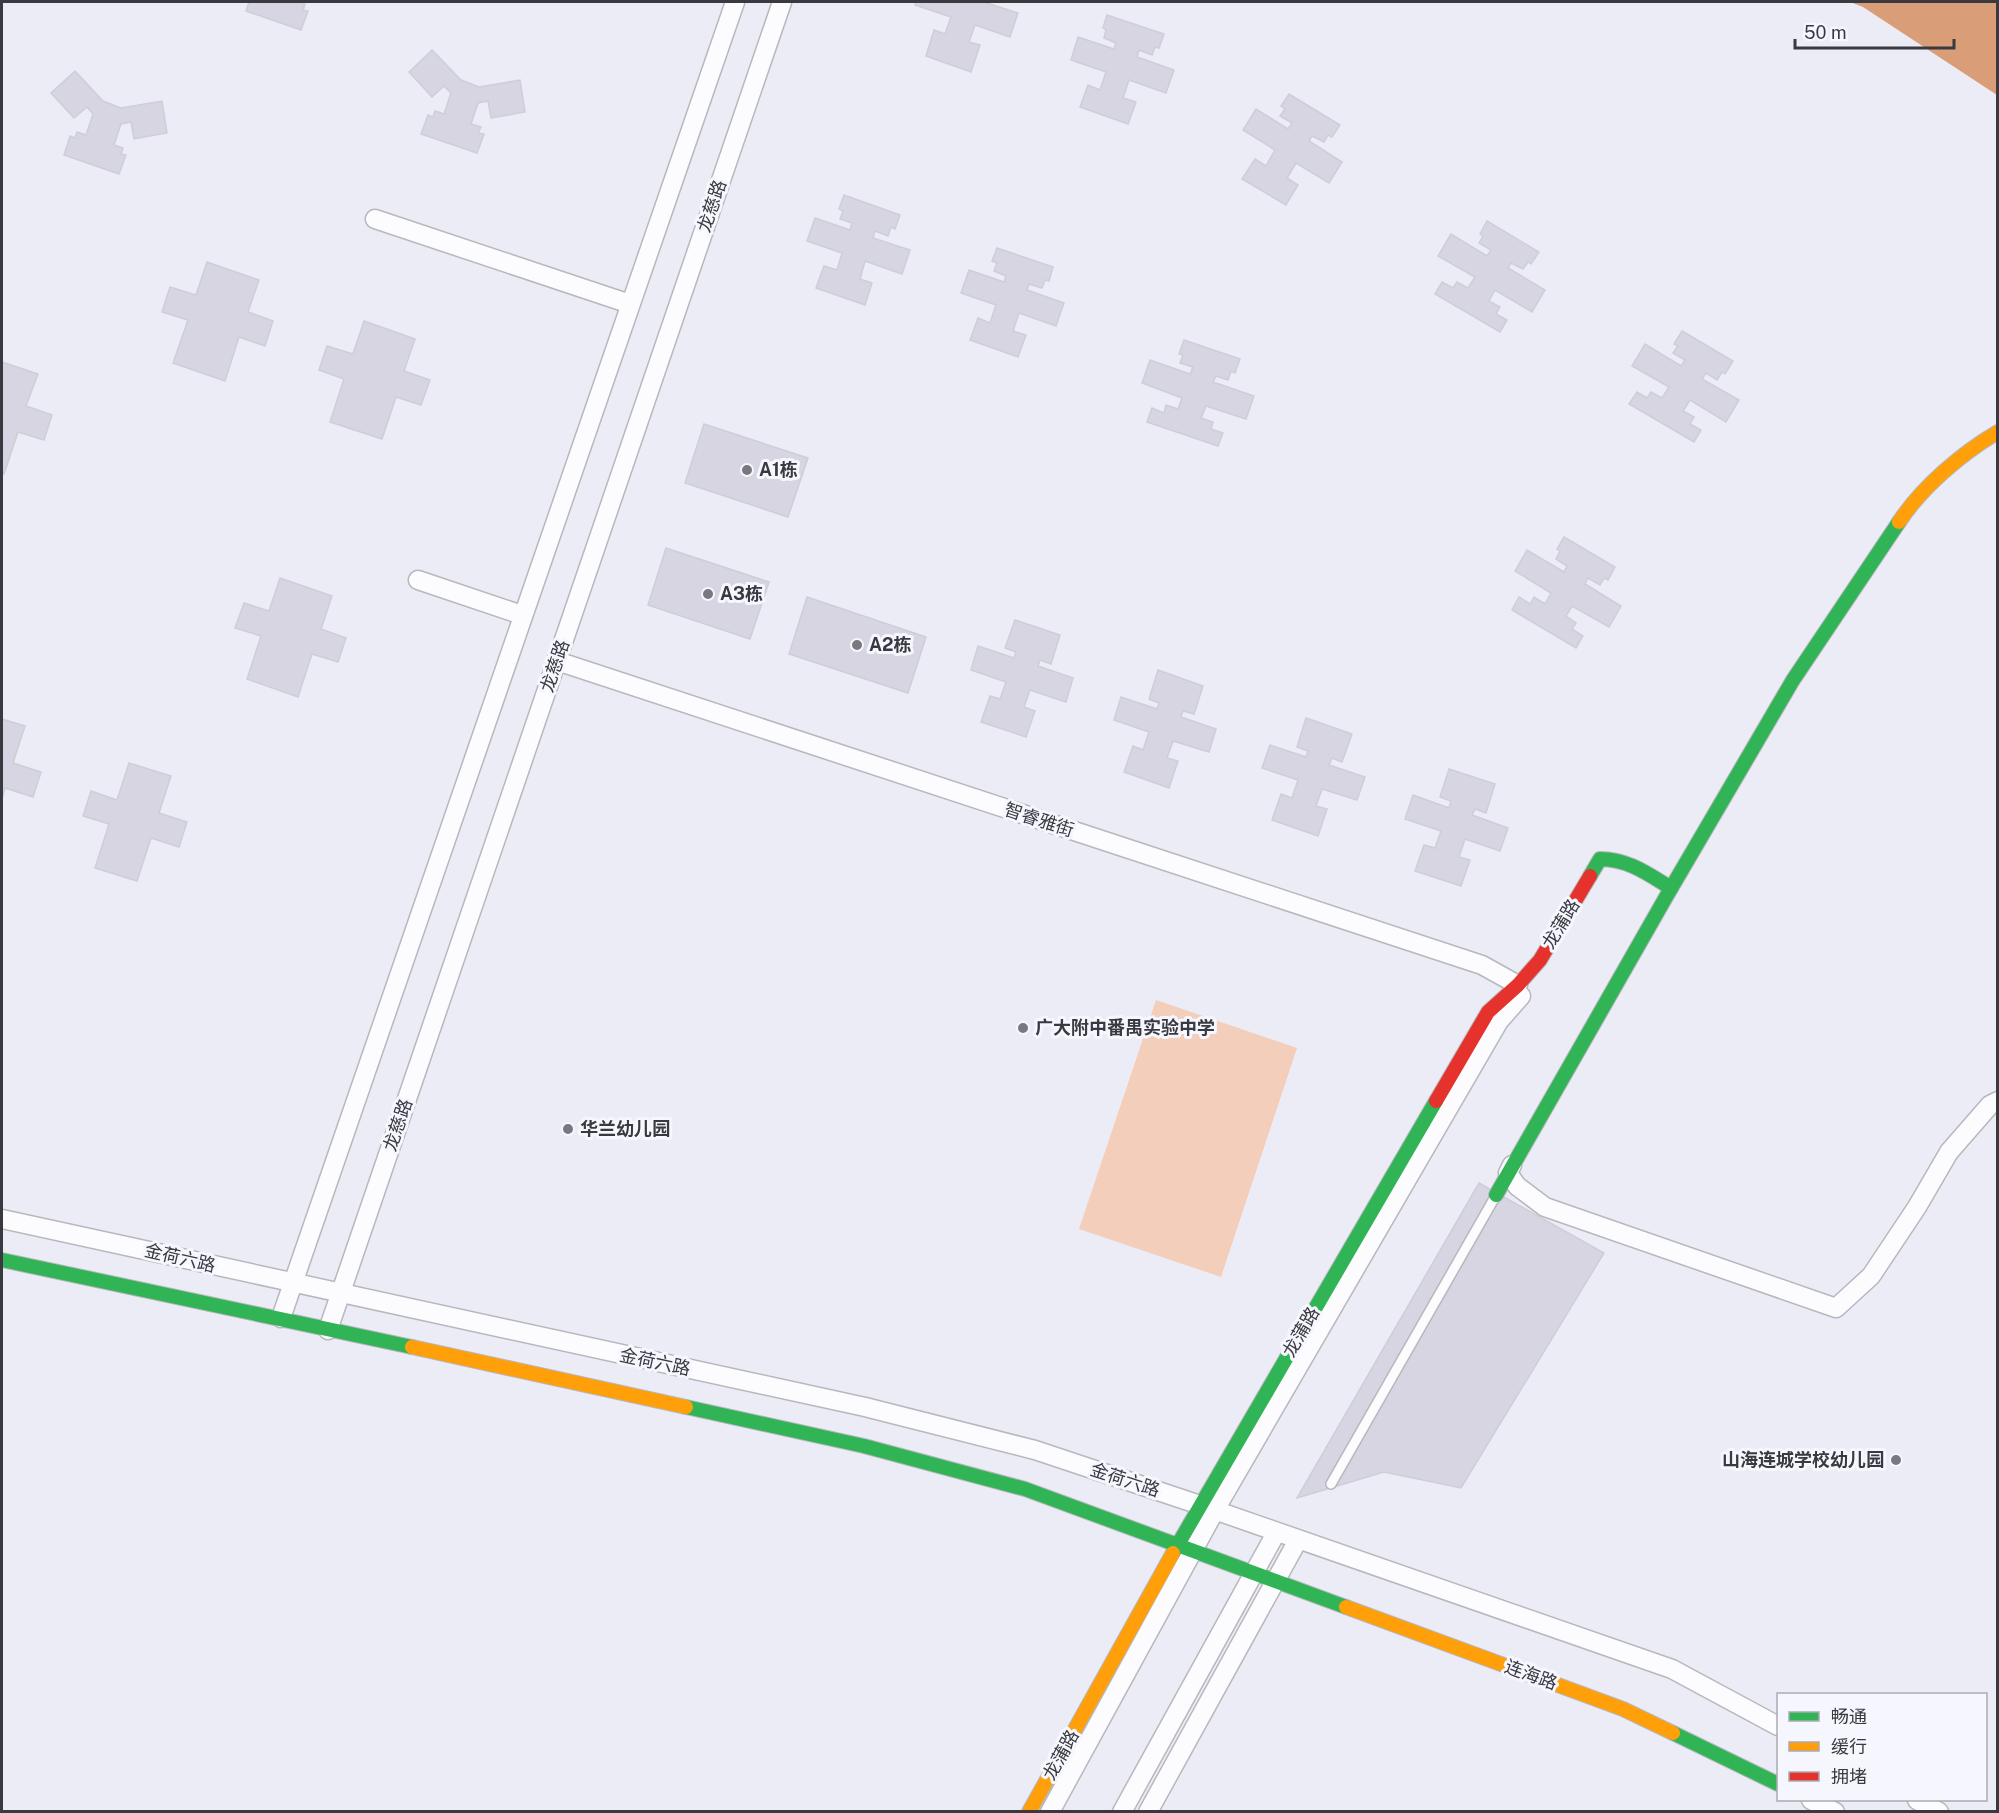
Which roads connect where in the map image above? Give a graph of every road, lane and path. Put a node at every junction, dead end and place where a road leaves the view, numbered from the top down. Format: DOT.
graph roads {
  1 [pos="735,2"];
  2 [pos="782,2"];
  3 [pos="375,219"];
  4 [pos="630,304"];
  5 [pos="1998,432"];
  6 [pos="418,580"];
  7 [pos="522,615"];
  8 [pos="557,661"];
  9 [pos="1602,868"];
  10 [pos="1665,899"];
  11 [pos="1518,985"];
  12 [pos="1998,1101"];
  13 [pos="1522,1148"];
  14 [pos="1508,1173"];
  15 [pos="1496,1195"];
  16 [pos="2,1219"];
  17 [pos="2,1260"];
  18 [pos="291,1283"];
  19 [pos="340,1294"];
  20 [pos="281,1318"];
  21 [pos="328,1330"];
  22 [pos="1331,1484"];
  23 [pos="1208,1508"];
  24 [pos="1276,1533"];
  25 [pos="1298,1540"];
  26 [pos="1185,1549"];
  27 [pos="1254,1574"];
  28 [pos="1276,1582"];
  29 [pos="1777,1725"];
  30 [pos="1777,1783"];
  31 [pos="1813,1801"];
  32 [pos="1919,1801"];
  33 [pos="1029,1812"];
  34 [pos="1050,1812"];
  35 [pos="1122,1812"];
  36 [pos="1148,1812"];
  37 [pos="1835,1812"];
  38 [pos="1939,1812"];
  1 -- 4 [label="street"];
  2 -- 8 [label="street, 龙慈路"];
  3 -- 4 [label="street"];
  4 -- 7 [label="street"];
  5 -- 10 [label="street"];
  6 -- 7 [label="street"];
  7 -- 18 [label="street"];
  8 -- 11 [label="street, 智睿雅街"];
  8 -- 19 [label="street, 龙慈路"];
  9 -- 10 [label="street"];
  9 -- 11 [label="street, 龙蒲路"];
  9 -- 23 [label="street, 龙蒲路"];
  10 -- 13 [label="street"];
  11 -- 23 [label="street, 龙蒲路"];
  12 -- 14 [label="street"];
  13 -- 14 [label="street"];
  14 -- 15 [label="street"];
  15 -- 22 [label="lane"];
  16 -- 18 [label="street, 金荷六路"];
  17 -- 20 [label="street, 金荷六路"];
  18 -- 19 [label="street, 金荷六路"];
  18 -- 20 [label="street"];
  19 -- 21 [label="street, 龙慈路"];
  19 -- 23 [label="street, 金荷六路"];
  20 -- 21 [label="street, 金荷六路"];
  21 -- 26 [label="street, 金荷六路"];
  23 -- 24 [label="street, 金荷六路"];
  23 -- 26 [label="street, 龙蒲路"];
  24 -- 25 [label="street, 金荷六路"];
  24 -- 27 [label="street"];
  25 -- 28 [label="street"];
  25 -- 29 [label="street"];
  26 -- 27 [label="street, 金荷六路"];
  26 -- 33 [label="street, 龙蒲路"];
  26 -- 34 [label="street, 龙蒲路"];
  27 -- 28 [label="street, 金荷六路"];
  27 -- 35 [label="street"];
  28 -- 30 [label="street, 连海路"];
  28 -- 36 [label="street"];
  31 -- 37 [label="street"];
  32 -- 38 [label="street"];
}
